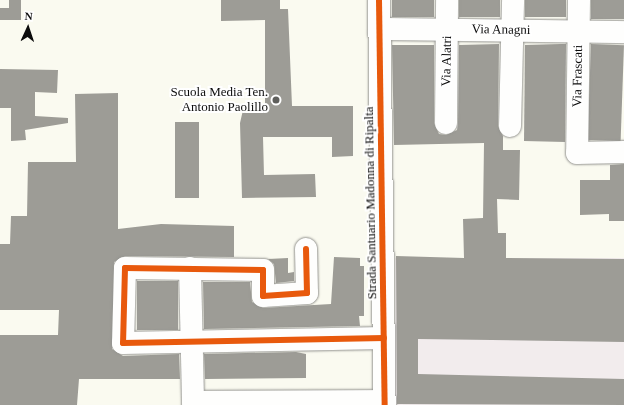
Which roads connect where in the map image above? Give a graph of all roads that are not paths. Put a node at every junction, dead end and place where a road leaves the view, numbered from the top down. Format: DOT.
graph roads {
  1 [pos="379,0"];
  2 [pos="447,0"];
  3 [pos="513,0"];
  4 [pos="579,0"];
  5 [pos="379,29"];
  6 [pos="447,30"];
  7 [pos="512,31"];
  8 [pos="578,31"];
  9 [pos="624,32"];
  10 [pos="446,123"];
  11 [pos="510,126"];
  12 [pos="624,152"];
  13 [pos="306,249"];
  14 [pos="190,268"];
  15 [pos="384,338"];
  16 [pos="193,342"];
  17 [pos="193,403"];
  18 [pos="385,403"];
  1 -- 5 [label="street, Strada Santuario Madonna di Ripalta"];
  2 -- 6 [label="street, Via Alatri"];
  3 -- 7 [label="street"];
  4 -- 8 [label="street, Via Frascati"];
  5 -- 6 [label="street, Via Anagni"];
  5 -- 15 [label="street, Strada Santuario Madonna di Ripalta"];
  6 -- 7 [label="street, Via Anagni"];
  6 -- 10 [label="street, Via Alatri"];
  7 -- 8 [label="street, Via Anagni"];
  7 -- 11 [label="street"];
  8 -- 9 [label="street, Via Anagni"];
  8 -- 12 [label="street, Via Frascati"];
  13 -- 14 [label="street"];
  14 -- 16 [label="street"];
  14 -- 16 [label="street"];
  15 -- 16 [label="street"];
  15 -- 18 [label="street, Strada Santuario Madonna di Ripalta"];
  16 -- 17 [label="street"];
  17 -- 18 [label="street"];
}
